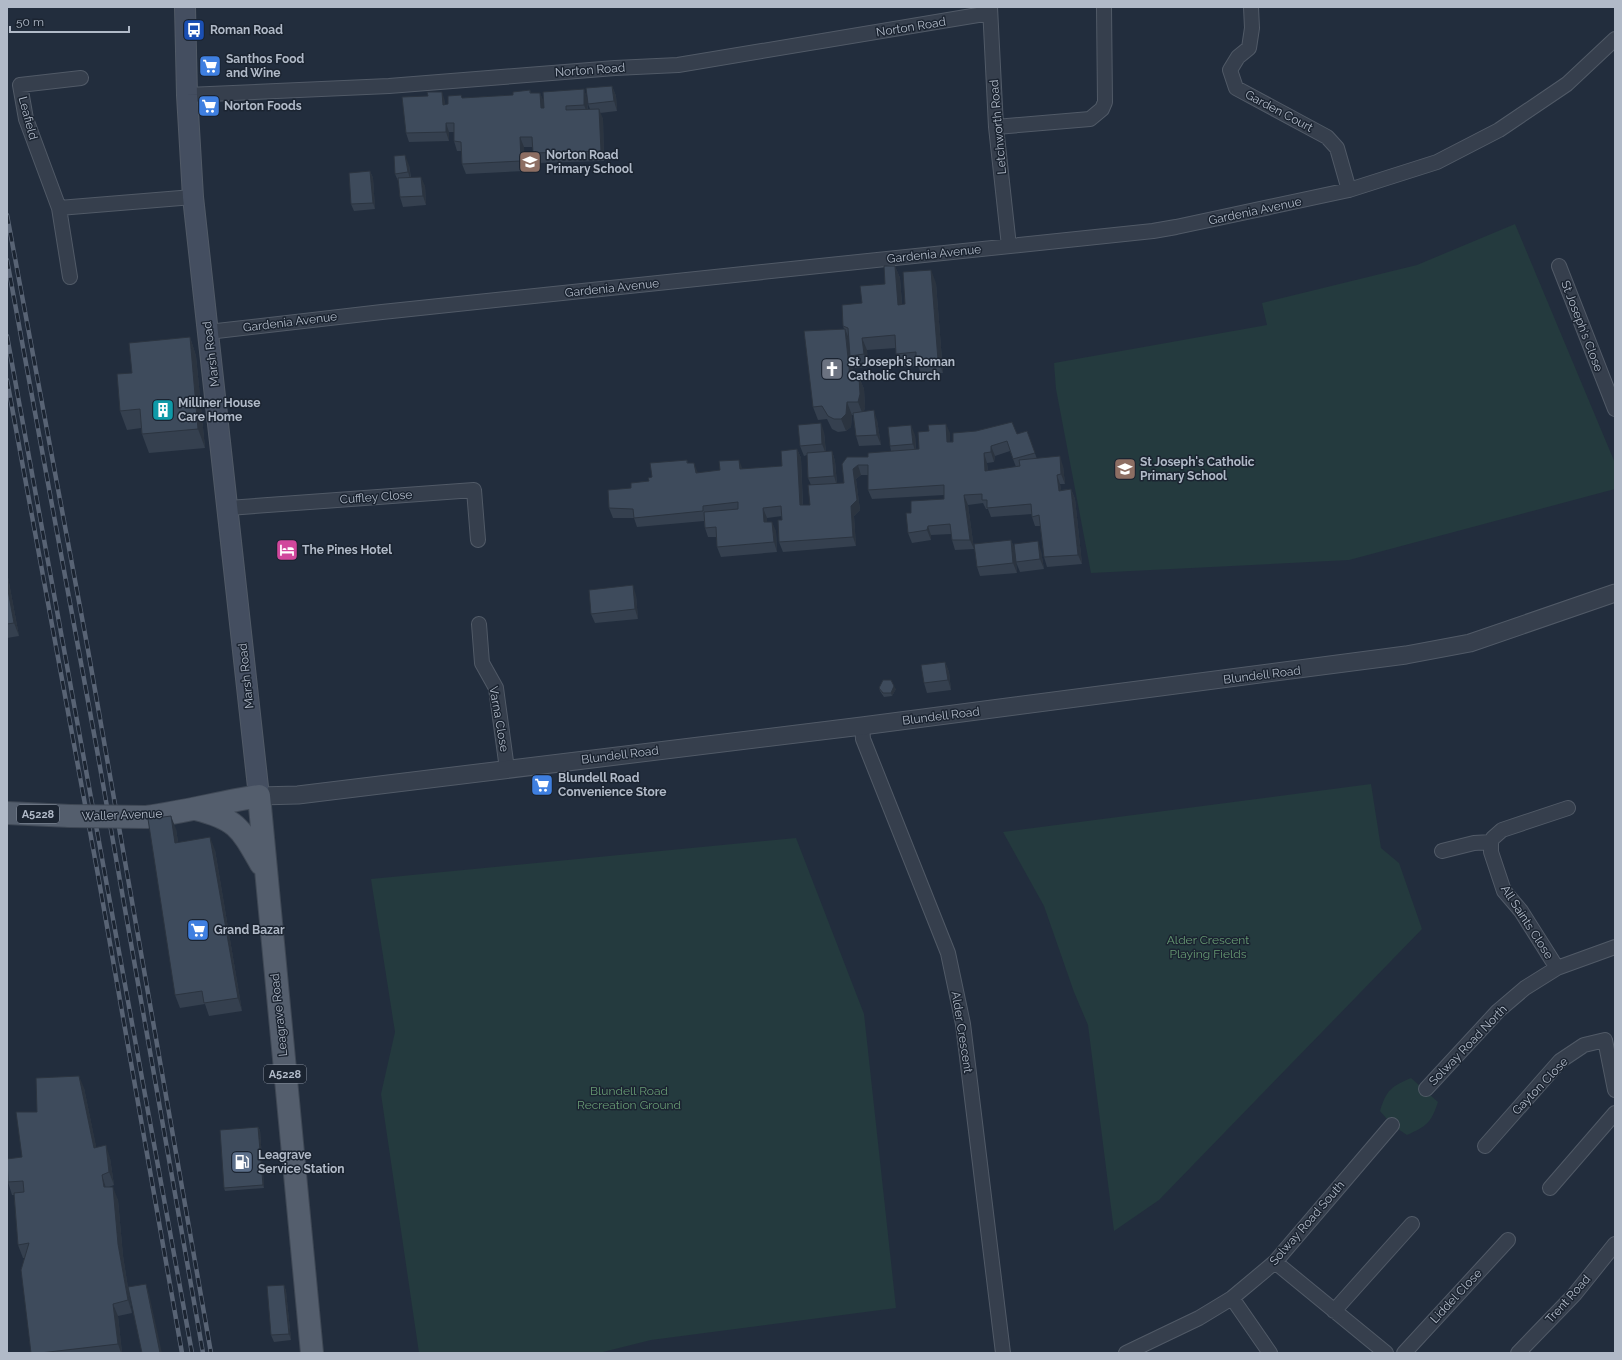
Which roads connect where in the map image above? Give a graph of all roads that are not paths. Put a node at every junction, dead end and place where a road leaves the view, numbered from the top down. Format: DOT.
graph roads {
  1 [pos="184,7"];
  2 [pos="1104,7"];
  3 [pos="1251,7"];
  4 [pos="990,10"];
  5 [pos="1615,39"];
  6 [pos="81,78"];
  7 [pos="187,95"];
  8 [pos="996,127"];
  9 [pos="1349,190"];
  10 [pos="193,197"];
  11 [pos="59,208"];
  12 [pos="1009,246"];
  13 [pos="1559,266"];
  14 [pos="70,278"];
  15 [pos="208,332"];
  16 [pos="1615,408"];
  17 [pos="228,508"];
  18 [pos="478,540"];
  19 [pos="1615,593"];
  20 [pos="479,624"];
  21 [pos="862,726"];
  22 [pos="507,769"];
  23 [pos="259,796"];
  24 [pos="1568,808"];
  25 [pos="194,809"];
  26 [pos="7,813"];
  27 [pos="1491,842"];
  28 [pos="1442,851"];
  29 [pos="265,870"];
  30 [pos="1615,947"];
  31 [pos="1557,968"];
  32 [pos="1610,1039"];
  33 [pos="1426,1089"];
  34 [pos="1615,1090"];
  35 [pos="1615,1114"];
  36 [pos="1392,1125"];
  37 [pos="1485,1146"];
  38 [pos="1550,1188"];
  39 [pos="1412,1224"];
  40 [pos="1508,1240"];
  41 [pos="1615,1244"];
  42 [pos="1275,1262"];
  43 [pos="1232,1298"];
  44 [pos="1334,1311"];
  45 [pos="312,1353"];
  46 [pos="1003,1353"];
  47 [pos="1126,1353"];
  48 [pos="1270,1353"];
  49 [pos="1386,1353"];
  50 [pos="1404,1353"];
  51 [pos="1518,1353"];
  1 -- 7 [label="main road, Marsh Road"];
  2 -- 8 [label="street"];
  3 -- 9 [label="street, Garden Court"];
  4 -- 7 [label="street, Norton Road"];
  4 -- 8 [label="street, Letchworth Road"];
  5 -- 9 [label="street, Gardenia Avenue"];
  6 -- 11 [label="street, Leafield"];
  7 -- 10 [label="main road, Marsh Road"];
  8 -- 12 [label="street, Letchworth Road"];
  9 -- 12 [label="street, Gardenia Avenue"];
  10 -- 11 [label="street"];
  10 -- 15 [label="main road, Marsh Road"];
  11 -- 14 [label="street, Leafield"];
  12 -- 15 [label="street, Gardenia Avenue"];
  13 -- 16 [label="street, St Joseph's Close"];
  15 -- 17 [label="main road, Marsh Road"];
  17 -- 18 [label="street, Cuffley Close"];
  17 -- 23 [label="main road, Marsh Road"];
  19 -- 21 [label="street, Blundell Road"];
  20 -- 22 [label="street, Varna Close"];
  21 -- 22 [label="street, Blundell Road"];
  21 -- 46 [label="street, Alder Crescent"];
  22 -- 23 [label="street, Blundell Road"];
  23 -- 25 [label="main road, Waller Avenue / A5228"];
  23 -- 29 [label="main road, Leagrave Road / A5228"];
  24 -- 27 [label="street"];
  25 -- 26 [label="main road, Waller Avenue / A5228, bridge"];
  25 -- 29 [label="main road"];
  27 -- 28 [label="street"];
  27 -- 31 [label="street, All Saints Close"];
  29 -- 45 [label="main road, Leagrave Road / A5228"];
  30 -- 31 [label="street, Solway Road North"];
  31 -- 33 [label="street, Solway Road North"];
  32 -- 34 [label="street, Gayton Close"];
  32 -- 37 [label="street, Gayton Close"];
  35 -- 38 [label="street"];
  36 -- 42 [label="street, Solway Road South"];
  39 -- 44 [label="street"];
  40 -- 50 [label="street, Liddel Close"];
  41 -- 51 [label="street, Trent Road"];
  42 -- 43 [label="street, Solway Road South"];
  42 -- 44 [label="street"];
  43 -- 47 [label="street, Solway Road South"];
  43 -- 48 [label="street"];
  44 -- 49 [label="street"];
}
